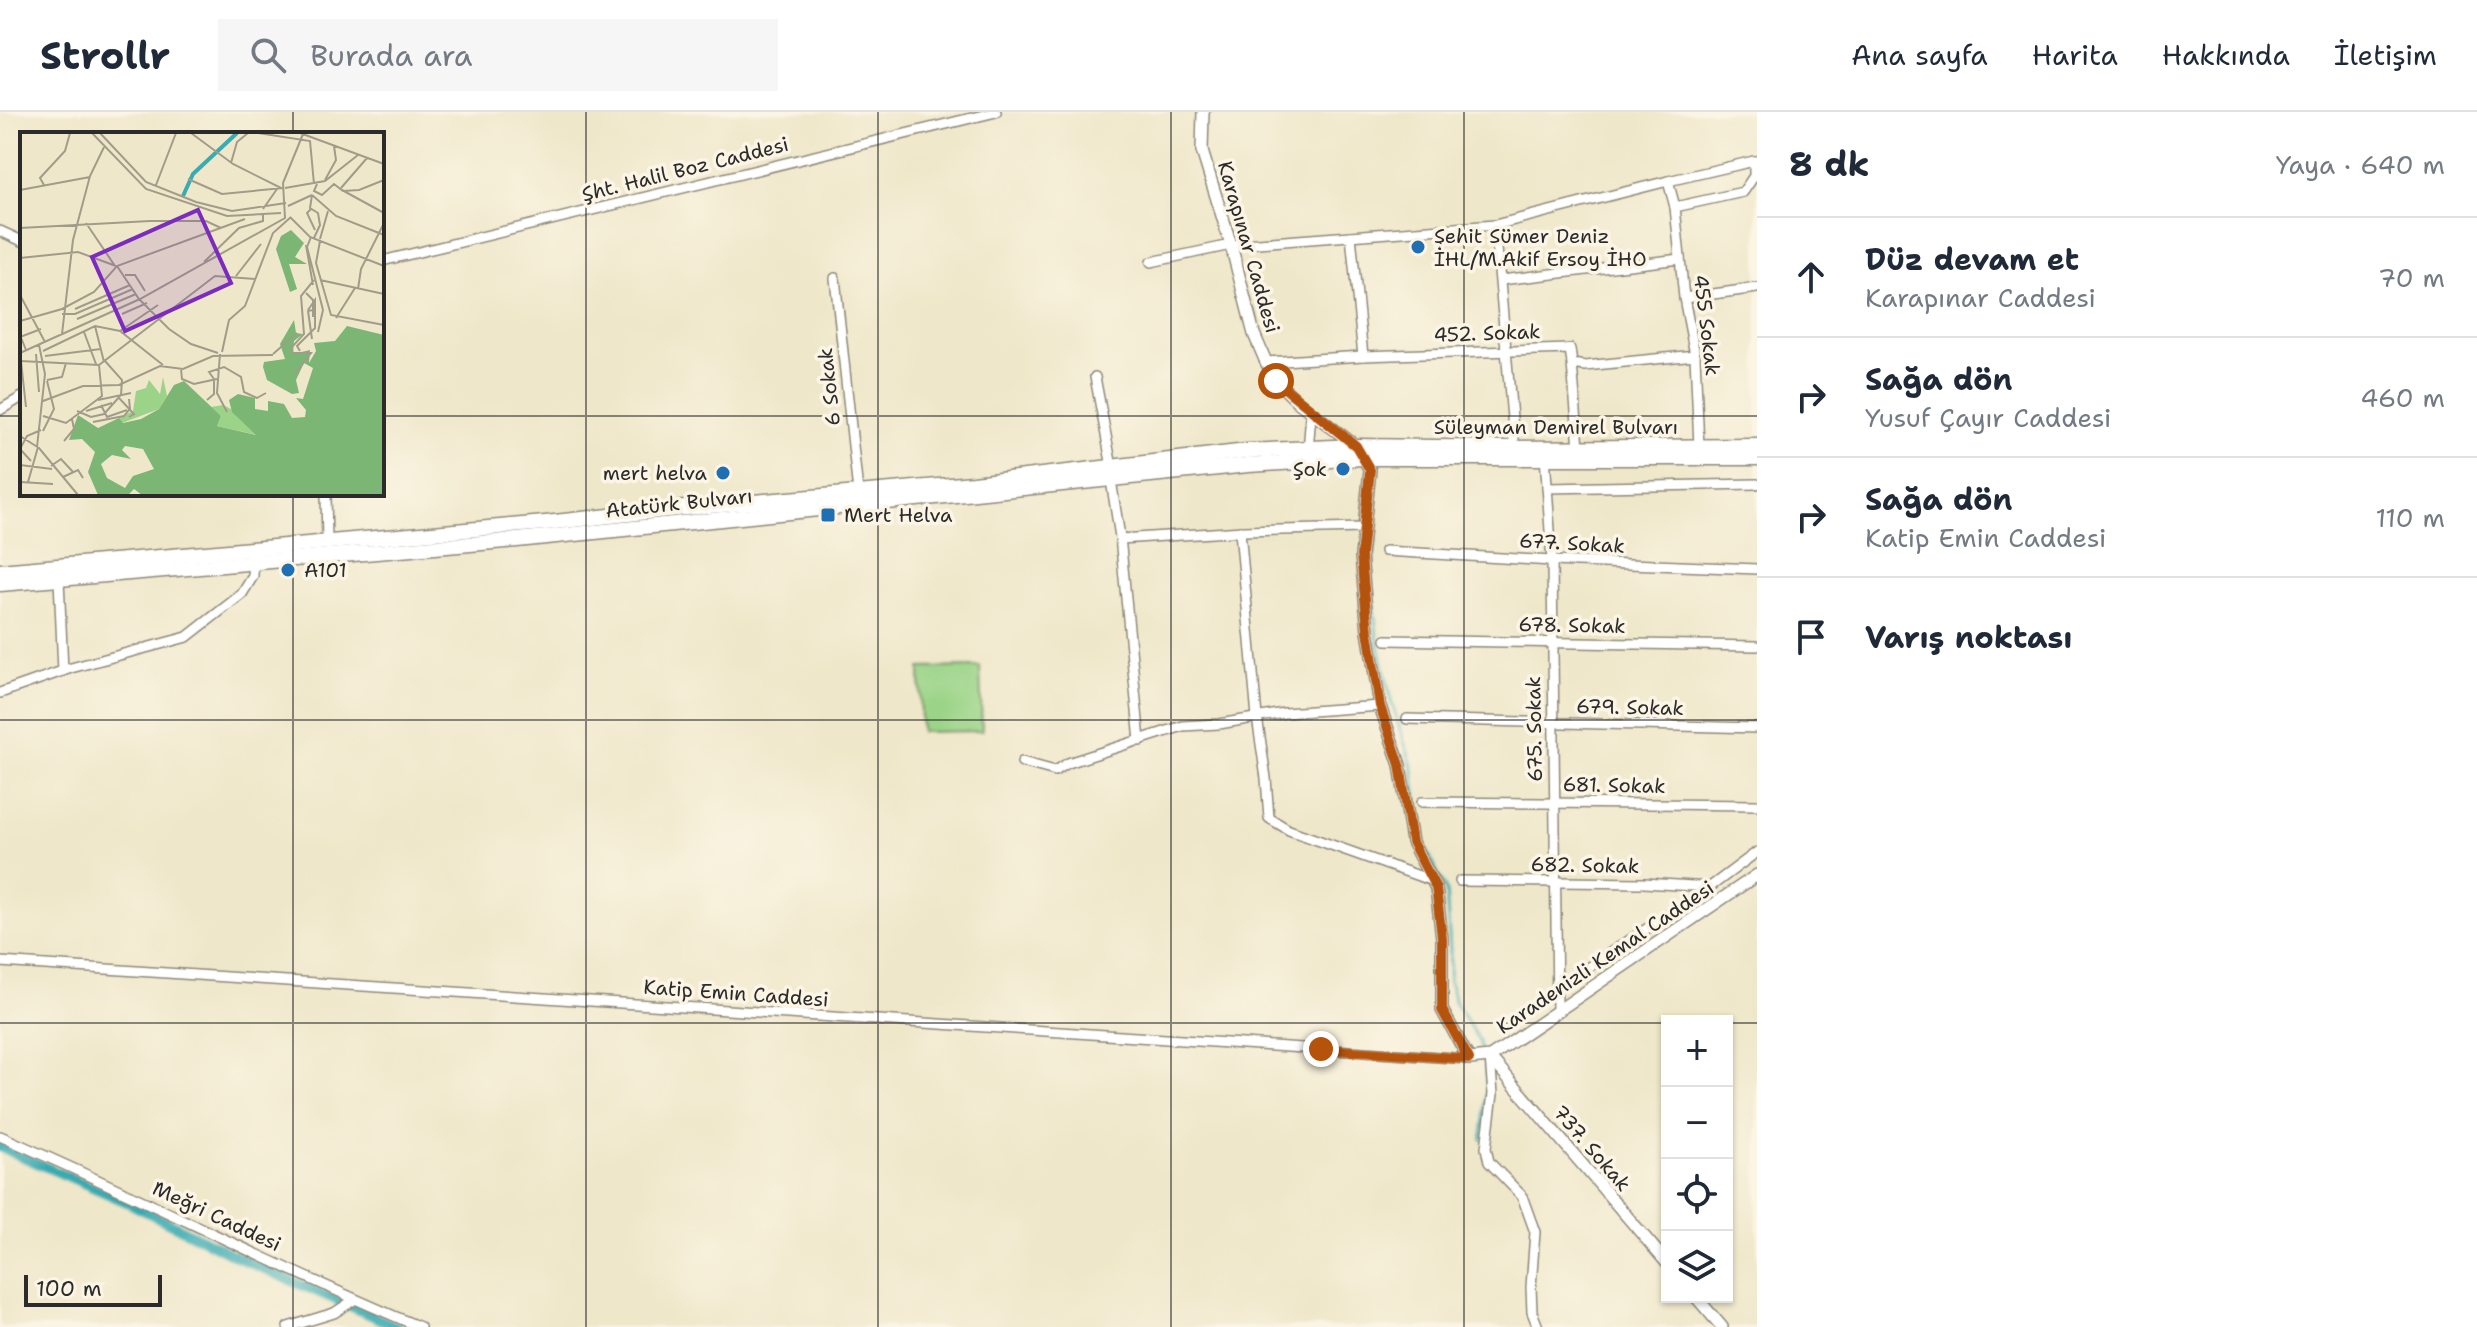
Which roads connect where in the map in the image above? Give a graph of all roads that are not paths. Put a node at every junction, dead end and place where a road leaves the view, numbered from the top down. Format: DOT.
graph roads {
  1 [pos="996,112"];
  2 [pos="1203,112"];
  3 [pos="1756,161"];
  4 [pos="1756,180"];
  5 [pos="1668,181"];
  6 [pos="1675,207"];
  7 [pos="1495,225"];
  8 [pos="0,231"];
  9 [pos="1351,236"];
  10 [pos="20,240"];
  11 [pos="1231,245"];
  12 [pos="1680,259"];
  13 [pos="384,261"];
  14 [pos="1151,262"];
  15 [pos="835,278"];
  16 [pos="1501,280"];
  17 [pos="1757,288"];
  18 [pos="1684,298"];
  19 [pos="1507,350"];
  20 [pos="1695,355"];
  21 [pos="1363,356"];
  22 [pos="1266,362"];
  23 [pos="1572,364"];
  24 [pos="1095,377"];
  25 [pos="20,398"];
  26 [pos="0,410"];
  27 [pos="1311,412"];
  28 [pos="1757,446"];
  29 [pos="1579,447"];
  30 [pos="1699,447"];
  31 [pos="1359,452"];
  32 [pos="1545,452"];
  33 [pos="1515,453"];
  34 [pos="1308,454"];
  35 [pos="1757,458"];
  36 [pos="1111,473"];
  37 [pos="1757,484"];
  38 [pos="1547,488"];
  39 [pos="858,492"];
  40 [pos="326,496"];
  41 [pos="1363,528"];
  42 [pos="1240,531"];
  43 [pos="1120,539"];
  44 [pos="327,543"];
  45 [pos="1385,551"];
  46 [pos="254,556"];
  47 [pos="1552,561"];
  48 [pos="1757,569"];
  49 [pos="0,571"];
  50 [pos="59,579"];
  51 [pos="0,584"];
  52 [pos="1386,640"];
  53 [pos="1551,642"];
  54 [pos="1757,646"];
  55 [pos="63,671"];
  56 [pos="0,693"];
  57 [pos="1380,706"];
  58 [pos="1257,717"];
  59 [pos="1407,719"];
  60 [pos="1552,723"];
  61 [pos="1757,728"];
  62 [pos="1140,741"];
  63 [pos="1022,762"];
  64 [pos="1422,802"];
  65 [pos="1553,802"];
  66 [pos="1757,805"];
  67 [pos="1757,852"];
  68 [pos="1757,875"];
  69 [pos="1433,881"];
  70 [pos="1460,881"];
  71 [pos="1555,883"];
  72 [pos="1710,887"];
  73 [pos="0,962"];
  74 [pos="1557,988"];
  75 [pos="1557,1011"];
  76 [pos="1481,1058"];
  77 [pos="0,1136"];
  78 [pos="1661,1256"];
  79 [pos="354,1300"];
  80 [pos="1701,1303"];
  81 [pos="288,1327"];
  82 [pos="420,1327"];
  83 [pos="1538,1327"];
  84 [pos="1722,1327"];
  1 -- 13 [label="street, Şht. Halil Boz Caddesi"];
  2 -- 11 [label="street, Karapınar Caddesi"];
  3 -- 4 [label="street"];
  3 -- 5 [label="street"];
  4 -- 6 [label="street"];
  5 -- 6 [label="street, 455 Sokak"];
  5 -- 7 [label="street"];
  6 -- 12 [label="street, 455 Sokak"];
  7 -- 9 [label="street"];
  7 -- 16 [label="street"];
  8 -- 10 [label="street"];
  9 -- 11 [label="street"];
  9 -- 21 [label="street"];
  11 -- 14 [label="street"];
  11 -- 22 [label="street, Karapınar Caddesi"];
  12 -- 16 [label="street"];
  12 -- 18 [label="street, 455 Sokak"];
  15 -- 39 [label="street, 6 Sokak"];
  16 -- 19 [label="street"];
  17 -- 18 [label="street"];
  18 -- 20 [label="street, 455 Sokak"];
  19 -- 21 [label="street, 452. Sokak"];
  19 -- 23 [label="street, 452. Sokak"];
  19 -- 33 [label="street"];
  20 -- 23 [label="street, 452. Sokak"];
  20 -- 30 [label="street, 455 Sokak"];
  21 -- 22 [label="street, 452. Sokak"];
  22 -- 27 [label="street, Karapınar Caddesi"];
  23 -- 29 [label="street"];
  24 -- 36 [label="street"];
  25 -- 26 [label="street"];
  27 -- 31 [label="street, Karapınar Caddesi"];
  27 -- 34 [label="street"];
  28 -- 30 [label="main road, Süleyman Demirel Bulvarı"];
  29 -- 30 [label="main road, Süleyman Demirel Bulvarı"];
  29 -- 32 [label="main road, Süleyman Demirel Bulvarı"];
  31 -- 33 [label="main road, Süleyman Demirel Bulvarı"];
  31 -- 34 [label="main road, Atatürk Bulvarı"];
  31 -- 41 [label="street, 737. Sokak"];
  32 -- 33 [label="main road, Süleyman Demirel Bulvarı"];
  32 -- 35 [label="main road, Süleyman Demirel Bulvarı"];
  32 -- 38 [label="street, 675. Sokak"];
  34 -- 36 [label="main road, Atatürk Bulvarı"];
  36 -- 39 [label="main road, Atatürk Bulvarı"];
  36 -- 43 [label="street"];
  36 -- 46 [label="main road, Atatürk Bulvarı"];
  37 -- 38 [label="street"];
  38 -- 47 [label="street, 675. Sokak"];
  39 -- 44 [label="main road, Atatürk Bulvarı"];
  40 -- 44 [label="street"];
  41 -- 42 [label="street"];
  41 -- 57 [label="street, 737. Sokak"];
  42 -- 43 [label="street"];
  42 -- 58 [label="street"];
  43 -- 62 [label="street"];
  44 -- 46 [label="main road, Atatürk Bulvarı"];
  45 -- 47 [label="street, 677. Sokak"];
  46 -- 49 [label="main road, Atatürk Bulvarı"];
  46 -- 50 [label="main road, Atatürk Bulvarı"];
  46 -- 55 [label="street"];
  47 -- 48 [label="street, 677. Sokak"];
  47 -- 53 [label="street, 675. Sokak"];
  50 -- 51 [label="main road, Atatürk Bulvarı"];
  50 -- 55 [label="street"];
  52 -- 53 [label="street, 678. Sokak"];
  53 -- 54 [label="street, 678. Sokak"];
  53 -- 60 [label="street, 675. Sokak"];
  55 -- 56 [label="street"];
  57 -- 58 [label="street"];
  57 -- 69 [label="street, 737. Sokak"];
  58 -- 62 [label="street"];
  58 -- 69 [label="street"];
  59 -- 60 [label="street, 679. Sokak"];
  60 -- 61 [label="street, 679. Sokak"];
  60 -- 65 [label="street, 675. Sokak"];
  62 -- 63 [label="street"];
  64 -- 65 [label="street, 681. Sokak"];
  65 -- 66 [label="street, 681. Sokak"];
  65 -- 71 [label="street, 675. Sokak"];
  67 -- 72 [label="street"];
  68 -- 75 [label="street, Karadenizli Kemal Caddesi"];
  69 -- 76 [label="street, 737. Sokak"];
  70 -- 71 [label="street, 682. Sokak"];
  71 -- 72 [label="street, 682. Sokak"];
  71 -- 74 [label="street, 675. Sokak"];
  72 -- 74 [label="street"];
  73 -- 76 [label="street, Katip Emin Caddesi"];
  74 -- 75 [label="street, 675. Sokak"];
  75 -- 76 [label="street, Karadenizli Kemal Caddesi"];
  76 -- 78 [label="street, 737. Sokak"];
  76 -- 83 [label="street"];
  77 -- 79 [label="street, Meğri Caddesi"];
  79 -- 81 [label="street"];
  79 -- 82 [label="street, Meğri Caddesi"];
  80 -- 84 [label="street"];
}
